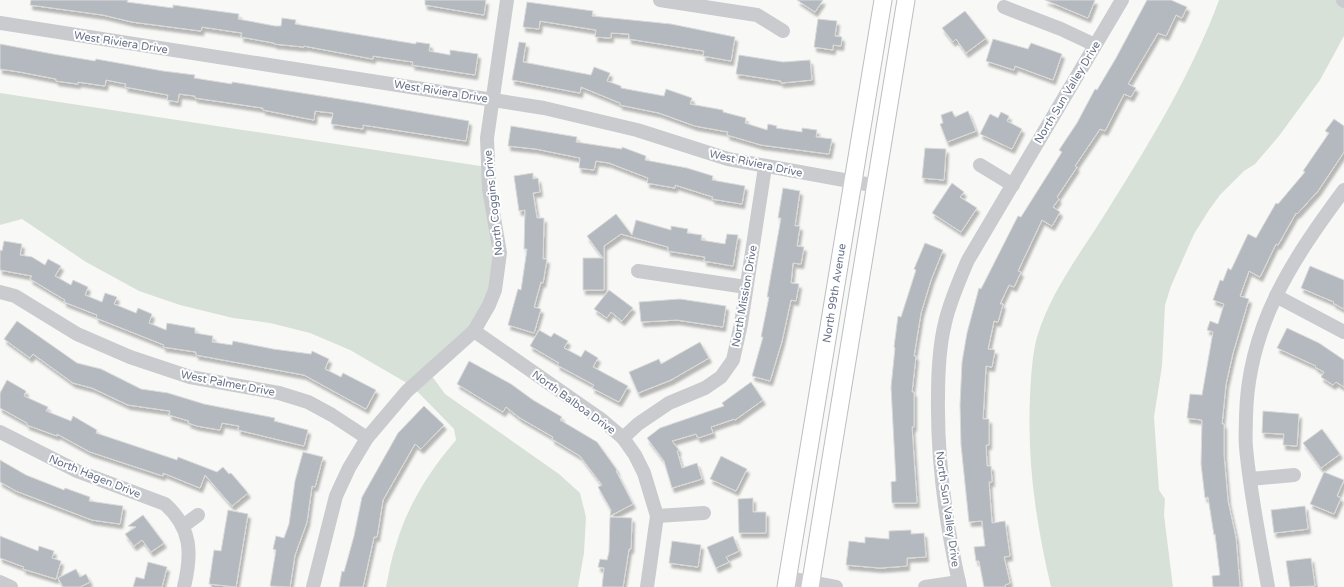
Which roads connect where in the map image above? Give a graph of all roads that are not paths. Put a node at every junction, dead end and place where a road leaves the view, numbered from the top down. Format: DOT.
graph roads {
  1 [pos="507,0"];
  2 [pos="660,0"];
  3 [pos="883,0"];
  4 [pos="906,0"];
  5 [pos="1122,0"];
  6 [pos="1004,7"];
  7 [pos="0,23"];
  8 [pos="783,31"];
  9 [pos="1095,45"];
  10 [pos="492,98"];
  11 [pos="980,165"];
  12 [pos="765,167"];
  13 [pos="852,182"];
  14 [pos="1013,185"];
  15 [pos="877,186"];
  16 [pos="1344,190"];
  17 [pos="638,271"];
  18 [pos="746,287"];
  19 [pos="0,292"];
  20 [pos="1276,296"];
  21 [pos="474,331"];
  22 [pos="1344,332"];
  23 [pos="0,432"];
  24 [pos="367,438"];
  25 [pos="623,438"];
  26 [pos="1294,475"];
  27 [pos="1250,479"];
  28 [pos="704,513"];
  29 [pos="198,515"];
  30 [pos="657,516"];
  31 [pos="183,526"];
  32 [pos="0,582"];
  33 [pos="787,583"];
  34 [pos="959,584"];
  35 [pos="811,585"];
  36 [pos="11,587"];
  37 [pos="184,587"];
  38 [pos="313,587"];
  39 [pos="647,587"];
  40 [pos="836,587"];
  41 [pos="925,587"];
  42 [pos="1268,587"];
  1 -- 10 [label="street, North Coggins Drive"];
  2 -- 8 [label="street"];
  3 -- 13 [label="main road, North 99th Avenue"];
  4 -- 15 [label="main road"];
  5 -- 9 [label="street, North Sun Valley Drive"];
  6 -- 9 [label="street"];
  7 -- 10 [label="street, West Riviera Drive"];
  9 -- 14 [label="street, North Sun Valley Drive"];
  10 -- 12 [label="street, West Riviera Drive"];
  10 -- 21 [label="street, North Coggins Drive"];
  11 -- 14 [label="street"];
  12 -- 13 [label="street, West Riviera Drive"];
  12 -- 18 [label="street, North Mission Drive"];
  13 -- 15 [label="street, West Riviera Drive"];
  13 -- 33 [label="main road, North 99th Avenue"];
  14 -- 34 [label="street, North Sun Valley Drive"];
  15 -- 35 [label="main road"];
  16 -- 20 [label="street"];
  17 -- 18 [label="street"];
  18 -- 25 [label="street, North Mission Drive"];
  19 -- 24 [label="street, West Palmer Drive"];
  20 -- 22 [label="street"];
  20 -- 27 [label="street"];
  21 -- 24 [label="street, North Coggins Drive"];
  21 -- 25 [label="street, North Balboa Drive"];
  23 -- 31 [label="street, North Hagen Drive"];
  24 -- 38 [label="street, North Coggins Drive"];
  25 -- 30 [label="street, North Balboa Drive"];
  26 -- 27 [label="street"];
  27 -- 42 [label="street"];
  28 -- 30 [label="street"];
  29 -- 31 [label="street"];
  30 -- 39 [label="street, North Balboa Drive"];
  31 -- 37 [label="street, North Hagen Drive"];
  32 -- 36 [label="street"];
  33 -- 35 [label="street"];
  34 -- 41 [label="street"];
  35 -- 40 [label="street"];
}
